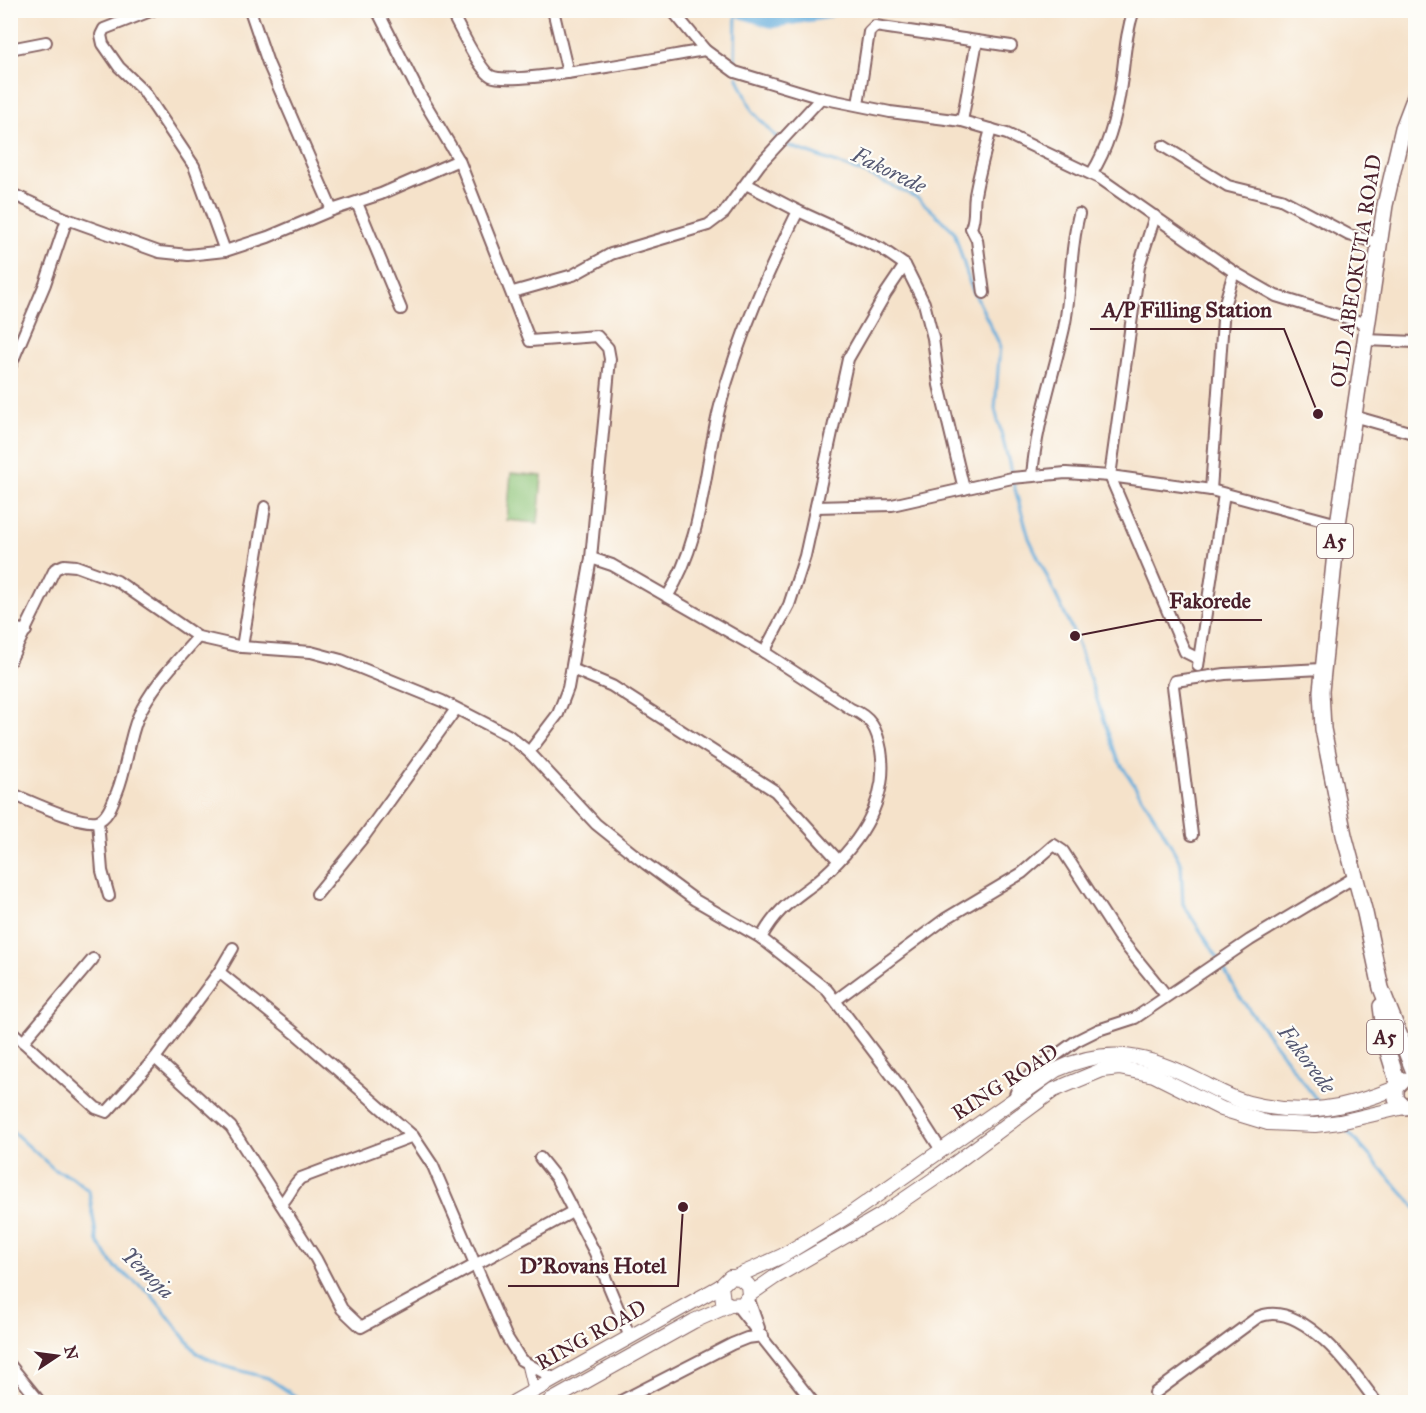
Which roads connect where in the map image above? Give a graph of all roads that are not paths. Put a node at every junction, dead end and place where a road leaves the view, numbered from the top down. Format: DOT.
graph roads {
  1 [pos="153,10"];
  2 [pos="250,10"];
  3 [pos="377,10"];
  4 [pos="450,10"];
  5 [pos="553,10"];
  6 [pos="672,10"];
  7 [pos="1134,10"];
  8 [pos="977,41"];
  9 [pos="46,42"];
  10 [pos="1011,46"];
  11 [pos="10,49"];
  12 [pos="705,50"];
  13 [pos="567,73"];
  14 [pos="1416,94"];
  15 [pos="821,98"];
  16 [pos="858,105"];
  17 [pos="962,121"];
  18 [pos="991,129"];
  19 [pos="1163,146"];
  20 [pos="459,160"];
  21 [pos="1092,173"];
  22 [pos="746,184"];
  23 [pos="10,193"];
  24 [pos="357,203"];
  25 [pos="332,210"];
  26 [pos="798,211"];
  27 [pos="1079,214"];
  28 [pos="1155,216"];
  29 [pos="67,219"];
  30 [pos="1379,243"];
  31 [pos="225,251"];
  32 [pos="905,265"];
  33 [pos="1234,272"];
  34 [pos="513,292"];
  35 [pos="984,293"];
  36 [pos="401,309"];
  37 [pos="1367,324"];
  38 [pos="1365,340"];
  39 [pos="1416,342"];
  40 [pos="10,367"];
  41 [pos="1353,417"];
  42 [pos="1416,434"];
  43 [pos="1032,476"];
  44 [pos="1110,476"];
  45 [pos="964,489"];
  46 [pos="1211,490"];
  47 [pos="1224,494"];
  48 [pos="265,507"];
  49 [pos="816,507"];
  50 [pos="1338,524"];
  51 [pos="591,558"];
  52 [pos="667,597"];
  53 [pos="10,627"];
  54 [pos="26,631"];
  55 [pos="198,637"];
  56 [pos="242,647"];
  57 [pos="764,652"];
  58 [pos="1199,659"];
  59 [pos="10,661"];
  60 [pos="572,669"];
  61 [pos="1322,669"];
  62 [pos="1197,676"];
  63 [pos="456,709"];
  64 [pos="529,752"];
  65 [pos="10,793"];
  66 [pos="98,821"];
  67 [pos="1192,835"];
  68 [pos="838,860"];
  69 [pos="1355,877"];
  70 [pos="317,894"];
  71 [pos="109,896"];
  72 [pos="761,938"];
  73 [pos="233,948"];
  74 [pos="93,959"];
  75 [pos="219,972"];
  76 [pos="1381,988"];
  77 [pos="1166,995"];
  78 [pos="836,1000"];
  79 [pos="10,1030"];
  80 [pos="23,1042"];
  81 [pos="155,1058"];
  82 [pos="1416,1079"];
  83 [pos="1397,1086"];
  84 [pos="1013,1101"];
  85 [pos="1411,1108"];
  86 [pos="413,1136"];
  87 [pos="941,1150"];
  88 [pos="540,1158"];
  89 [pos="281,1204"];
  90 [pos="572,1212"];
  91 [pos="476,1265"];
  92 [pos="735,1276"];
  93 [pos="721,1286"];
  94 [pos="741,1301"];
  95 [pos="763,1336"];
  96 [pos="630,1337"];
  97 [pos="10,1365"];
  98 [pos="528,1366"];
  99 [pos="555,1379"];
  100 [pos="534,1391"];
  101 [pos="1155,1393"];
  102 [pos="40,1402"];
  103 [pos="514,1402"];
  104 [pos="549,1402"];
  105 [pos="619,1402"];
  106 [pos="813,1402"];
  107 [pos="1376,1402"];
  1 -- 31 [label="street"];
  2 -- 25 [label="street"];
  3 -- 20 [label="street"];
  4 -- 13 [label="street"];
  5 -- 13 [label="street"];
  6 -- 12 [label="street"];
  7 -- 21 [label="street"];
  8 -- 10 [label="street"];
  8 -- 16 [label="street"];
  8 -- 17 [label="street"];
  9 -- 11 [label="street"];
  12 -- 13 [label="street"];
  12 -- 15 [label="street"];
  14 -- 30 [label="highway, OLD ABEOKUTA ROAD / A5"];
  15 -- 16 [label="street"];
  15 -- 22 [label="street"];
  16 -- 17 [label="street"];
  17 -- 18 [label="street"];
  18 -- 21 [label="street"];
  18 -- 35 [label="street"];
  19 -- 30 [label="street"];
  20 -- 24 [label="street"];
  20 -- 34 [label="street"];
  21 -- 28 [label="street"];
  22 -- 26 [label="street"];
  22 -- 34 [label="street"];
  23 -- 29 [label="street"];
  24 -- 25 [label="street"];
  24 -- 36 [label="street"];
  25 -- 31 [label="street"];
  26 -- 32 [label="street"];
  26 -- 52 [label="street"];
  27 -- 43 [label="street"];
  28 -- 33 [label="street"];
  28 -- 44 [label="street"];
  29 -- 31 [label="street"];
  29 -- 40 [label="street"];
  30 -- 37 [label="highway, OLD ABEOKUTA ROAD / A5"];
  32 -- 45 [label="street"];
  32 -- 49 [label="street"];
  33 -- 37 [label="street"];
  33 -- 46 [label="street"];
  34 -- 51 [label="street"];
  37 -- 38 [label="highway, OLD ABEOKUTA ROAD / A5"];
  38 -- 39 [label="street"];
  38 -- 41 [label="highway, OLD ABEOKUTA ROAD / A5"];
  41 -- 42 [label="street"];
  41 -- 50 [label="highway, OLD ABEOKUTA ROAD / A5"];
  43 -- 44 [label="street"];
  43 -- 45 [label="street"];
  44 -- 46 [label="street"];
  44 -- 58 [label="street"];
  45 -- 49 [label="street"];
  46 -- 47 [label="street"];
  47 -- 50 [label="street"];
  47 -- 58 [label="street"];
  48 -- 56 [label="street"];
  49 -- 57 [label="street"];
  50 -- 61 [label="highway, OLD ABEOKUTA ROAD / A5"];
  51 -- 52 [label="street"];
  51 -- 60 [label="street"];
  52 -- 57 [label="street"];
  53 -- 54 [label="street"];
  54 -- 55 [label="street"];
  54 -- 59 [label="street"];
  55 -- 56 [label="street"];
  55 -- 66 [label="street"];
  56 -- 63 [label="street"];
  57 -- 68 [label="street"];
  58 -- 62 [label="street"];
  60 -- 64 [label="street"];
  60 -- 68 [label="street"];
  61 -- 62 [label="street"];
  61 -- 69 [label="highway, OLD ABEOKUTA ROAD / A5"];
  62 -- 67 [label="street"];
  63 -- 64 [label="street"];
  63 -- 70 [label="street"];
  64 -- 72 [label="street"];
  65 -- 66 [label="street"];
  66 -- 71 [label="street"];
  68 -- 72 [label="street"];
  69 -- 76 [label="highway, OLD ABEOKUTA ROAD / A5"];
  69 -- 77 [label="street"];
  72 -- 78 [label="street"];
  73 -- 75 [label="street"];
  74 -- 80 [label="street"];
  75 -- 81 [label="street"];
  75 -- 86 [label="street"];
  76 -- 82 [label="highway, OLD ABEOKUTA ROAD / A5"];
  76 -- 83 [label="highway, OLD ABEOKUTA ROAD / A5"];
  77 -- 78 [label="street"];
  77 -- 84 [label="street"];
  78 -- 87 [label="street"];
  79 -- 80 [label="street"];
  80 -- 81 [label="street"];
  81 -- 89 [label="street"];
  82 -- 83 [label="highway"];
  83 -- 84 [label="main road, RING ROAD"];
  83 -- 85 [label="highway, OLD ABEOKUTA ROAD"];
  84 -- 87 [label="main road, RING ROAD"];
  85 -- 94 [label="main road, RING ROAD"];
  86 -- 89 [label="street"];
  86 -- 91 [label="street"];
  87 -- 92 [label="main road, RING ROAD"];
  88 -- 90 [label="street"];
  89 -- 91 [label="street"];
  90 -- 91 [label="street"];
  90 -- 96 [label="street"];
  91 -- 98 [label="street"];
  92 -- 93 [label="main road"];
  92 -- 94 [label="main road"];
  93 -- 94 [label="main road"];
  93 -- 96 [label="main road, RING ROAD"];
  94 -- 95 [label="street"];
  94 -- 104 [label="main road, RING ROAD"];
  95 -- 105 [label="street"];
  95 -- 106 [label="street"];
  96 -- 99 [label="main road, RING ROAD"];
  97 -- 102 [label="street"];
  98 -- 99 [label="street"];
  98 -- 100 [label="street"];
  99 -- 100 [label="main road, RING ROAD"];
  100 -- 103 [label="main road, RING ROAD"];
  101 -- 107 [label="street"];
}
